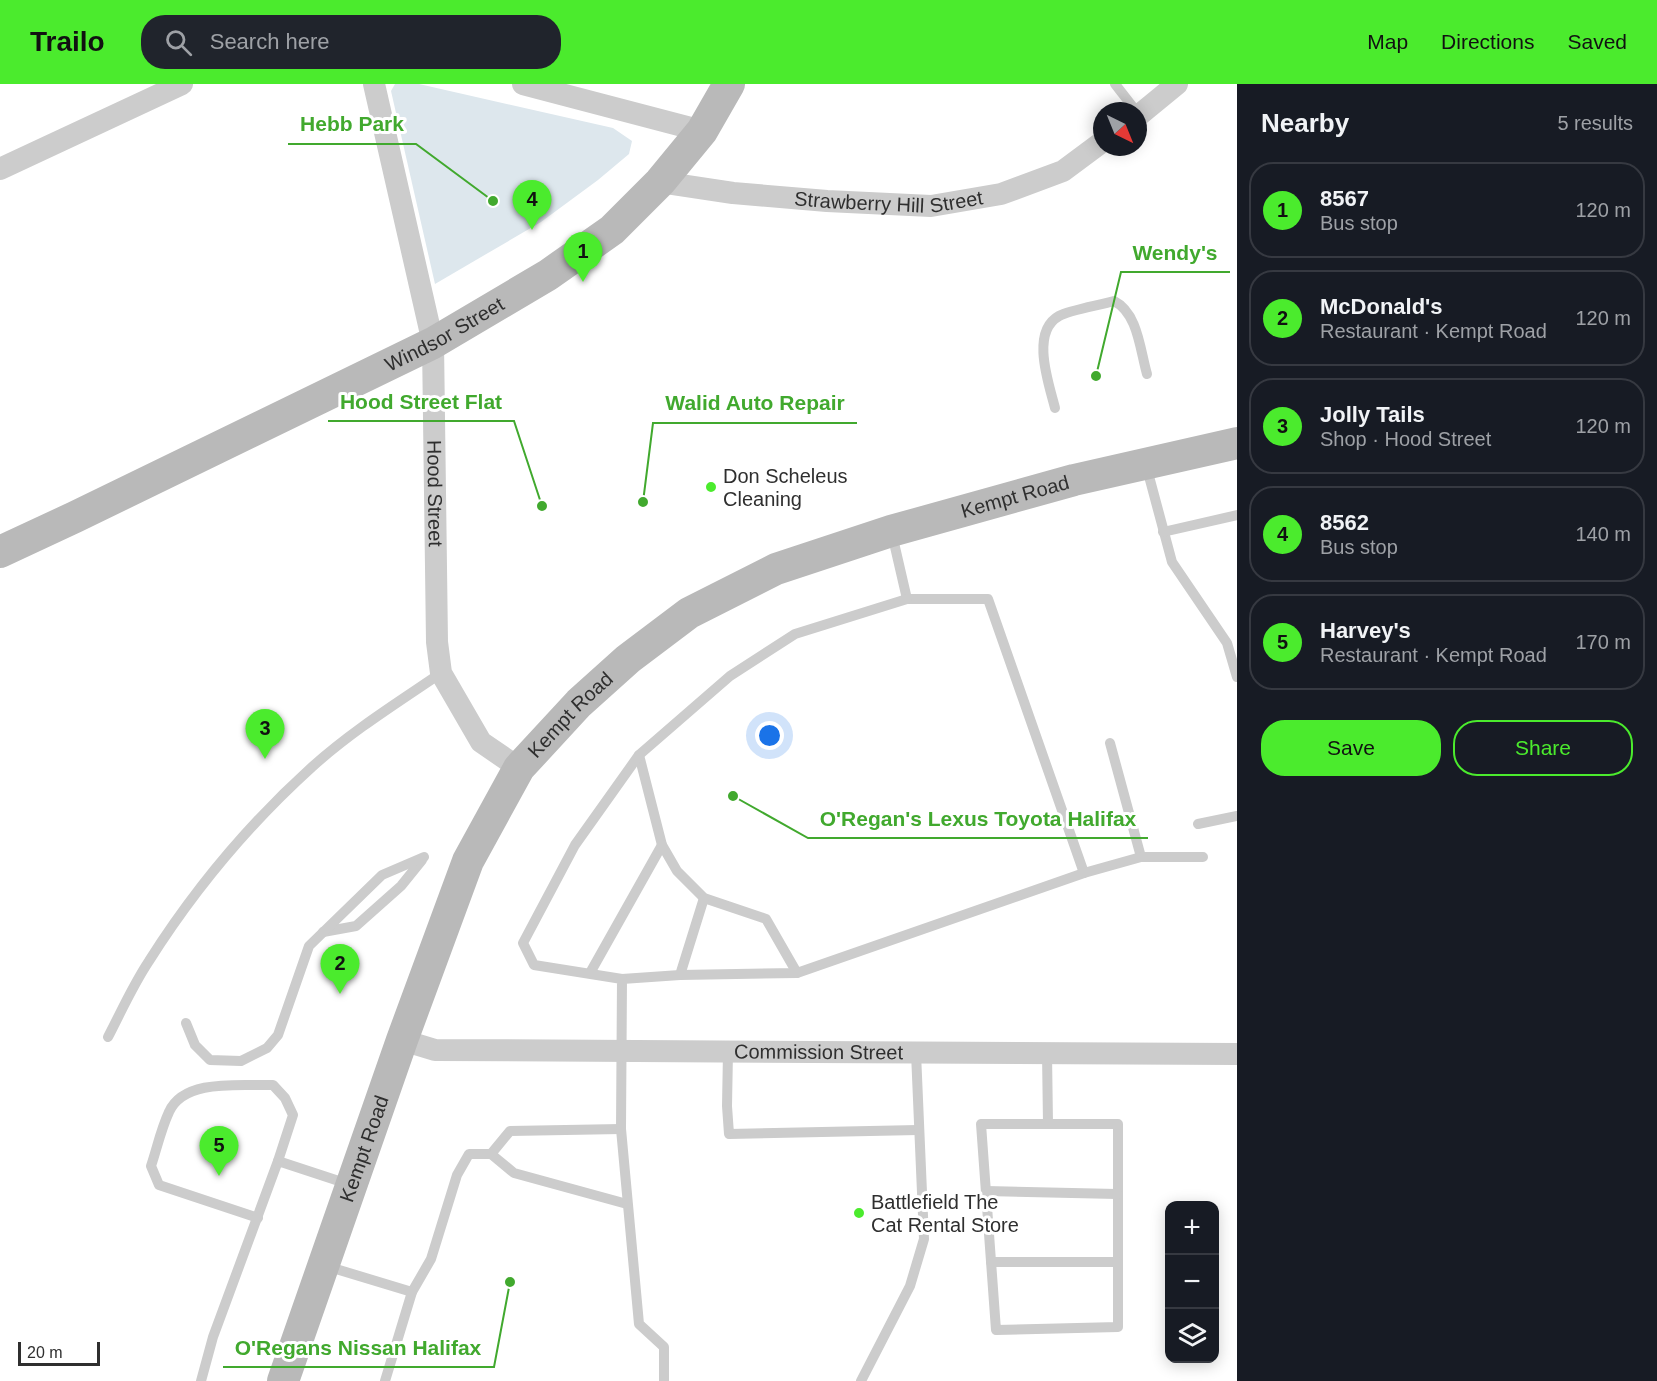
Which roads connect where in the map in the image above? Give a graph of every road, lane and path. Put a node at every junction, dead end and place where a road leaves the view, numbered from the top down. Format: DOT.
graph roads {
  1 [pos="182,84"];
  2 [pos="374,84"];
  3 [pos="523,84"];
  4 [pos="729,84"];
  5 [pos="1115,84"];
  6 [pos="1177,84"];
  7 [pos="1129,102"];
  8 [pos="1147,107"];
  9 [pos="702,131"];
  10 [pos="1093,149"];
  11 [pos="0,169"];
  12 [pos="660,182"];
  13 [pos="433,343"];
  14 [pos="1147,374"];
  15 [pos="1055,408"];
  16 [pos="1237,443"];
  17 [pos="1145,463"];
  18 [pos="1237,515"];
  19 [pos="891,531"];
  20 [pos="1163,531"];
  21 [pos="0,552"];
  22 [pos="907,599"];
  23 [pos="441,673"];
  24 [pos="1237,677"];
  25 [pos="1110,743"];
  26 [pos="639,754"];
  27 [pos="519,768"];
  28 [pos="1237,816"];
  29 [pos="1198,824"];
  30 [pos="662,845"];
  31 [pos="1141,857"];
  32 [pos="1203,857"];
  33 [pos="1084,873"];
  34 [pos="704,898"];
  35 [pos="323,932"];
  36 [pos="590,973"];
  37 [pos="797,973"];
  38 [pos="680,975"];
  39 [pos="622,979"];
  40 [pos="186,1023"];
  41 [pos="108,1037"];
  42 [pos="402,1040"];
  43 [pos="622,1052"];
  44 [pos="728,1052"];
  45 [pos="916,1053"];
  46 [pos="1047,1053"];
  47 [pos="1237,1054"];
  48 [pos="1048,1124"];
  49 [pos="621,1129"];
  50 [pos="918,1130"];
  51 [pos="491,1154"];
  52 [pos="278,1161"];
  53 [pos="351,1185"];
  54 [pos="986,1191"];
  55 [pos="1117,1194"];
  56 [pos="627,1204"];
  57 [pos="258,1218"];
  58 [pos="991,1262"];
  59 [pos="1117,1262"];
  60 [pos="324,1266"];
  61 [pos="412,1292"];
  62 [pos="201,1381"];
  63 [pos="283,1381"];
  64 [pos="386,1381"];
  65 [pos="664,1381"];
  66 [pos="861,1381"];
  1 -- 11 [label="street"];
  2 -- 13 [label="street, Hood Street"];
  3 -- 9 [label="street"];
  4 -- 9 [label="street, Windsor Street"];
  5 -- 7 [label="lane"];
  6 -- 8 [label="street"];
  9 -- 12 [label="street, Windsor Street"];
  10 -- 12 [label="street, Strawberry Hill Street"];
  12 -- 13 [label="street, Windsor Street"];
  13 -- 21 [label="street, Windsor Street"];
  13 -- 23 [label="street, Hood Street"];
  14 -- 15 [label="lane"];
  16 -- 17 [label="street, Kempt Road"];
  17 -- 19 [label="street, Kempt Road"];
  17 -- 20 [label="lane"];
  18 -- 20 [label="lane"];
  19 -- 22 [label="lane"];
  19 -- 27 [label="street, Kempt Road"];
  20 -- 24 [label="lane"];
  22 -- 26 [label="lane"];
  22 -- 33 [label="lane"];
  23 -- 27 [label="street, Hood Street"];
  23 -- 41 [label="lane"];
  25 -- 31 [label="lane"];
  26 -- 30 [label="lane"];
  26 -- 36 [label="lane"];
  27 -- 42 [label="street, Kempt Road"];
  28 -- 29 [label="lane"];
  30 -- 34 [label="lane"];
  30 -- 36 [label="lane"];
  31 -- 32 [label="lane"];
  31 -- 33 [label="lane"];
  33 -- 37 [label="lane"];
  34 -- 37 [label="lane"];
  34 -- 38 [label="lane"];
  35 -- 35 [label="lane"];
  35 -- 40 [label="lane"];
  36 -- 39 [label="lane"];
  37 -- 38 [label="lane"];
  38 -- 39 [label="lane"];
  39 -- 43 [label="lane"];
  42 -- 43 [label="street, Commission Street"];
  42 -- 53 [label="street, Kempt Road"];
  43 -- 44 [label="street, Commission Street"];
  43 -- 49 [label="lane"];
  44 -- 45 [label="street, Commission Street"];
  44 -- 50 [label="lane"];
  45 -- 46 [label="street, Commission Street"];
  45 -- 50 [label="lane"];
  46 -- 47 [label="street, Commission Street"];
  46 -- 48 [label="lane"];
  48 -- 54 [label="lane"];
  48 -- 55 [label="lane"];
  49 -- 51 [label="lane"];
  49 -- 56 [label="lane"];
  50 -- 66 [label="lane"];
  51 -- 56 [label="lane"];
  51 -- 61 [label="lane"];
  52 -- 53 [label="lane"];
  52 -- 57 [label="lane"];
  52 -- 57 [label="lane"];
  53 -- 60 [label="street, Kempt Road"];
  54 -- 55 [label="lane"];
  54 -- 58 [label="lane"];
  55 -- 59 [label="lane"];
  56 -- 65 [label="lane"];
  57 -- 62 [label="lane"];
  58 -- 59 [label="lane"];
  58 -- 59 [label="lane"];
  60 -- 61 [label="lane"];
  60 -- 63 [label="street, Kempt Road"];
  61 -- 64 [label="lane"];
}
